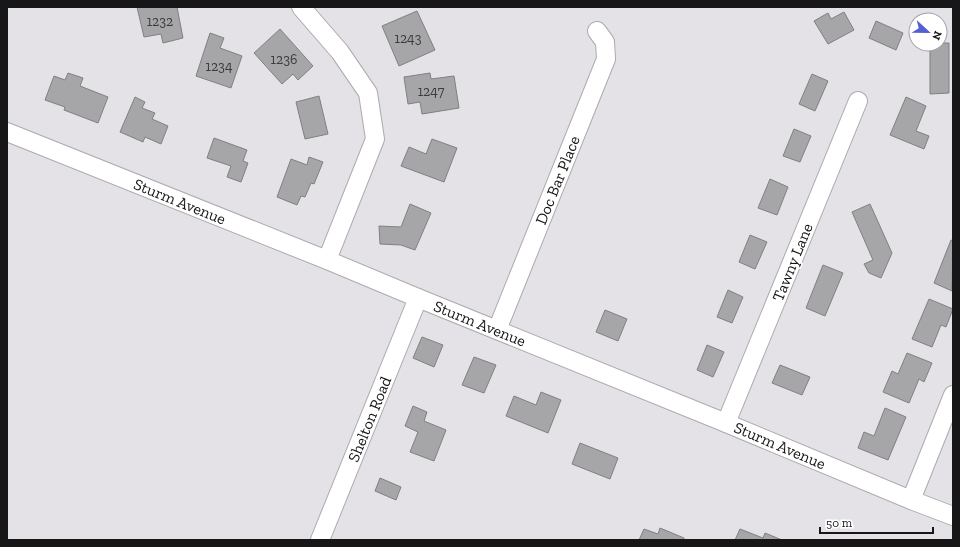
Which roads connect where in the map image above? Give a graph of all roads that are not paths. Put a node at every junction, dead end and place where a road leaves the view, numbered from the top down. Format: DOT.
graph roads {
  1 [pos="301,7"];
  2 [pos="597,31"];
  3 [pos="858,101"];
  4 [pos="7,132"];
  5 [pos="327,260"];
  6 [pos="418,298"];
  7 [pos="497,330"];
  8 [pos="953,395"];
  9 [pos="726,423"];
  10 [pos="911,500"];
  11 [pos="953,516"];
  12 [pos="320,540"];
  1 -- 5 [label="street"];
  2 -- 7 [label="street, Doc Bar Place"];
  3 -- 9 [label="street, Tawny Lane"];
  4 -- 5 [label="street, Sturm Avenue"];
  5 -- 6 [label="street, Sturm Avenue"];
  6 -- 7 [label="street, Sturm Avenue"];
  6 -- 12 [label="street, Shelton Road"];
  7 -- 9 [label="street, Sturm Avenue"];
  8 -- 10 [label="street"];
  9 -- 10 [label="street, Sturm Avenue"];
  10 -- 11 [label="street, Sturm Avenue"];
}
